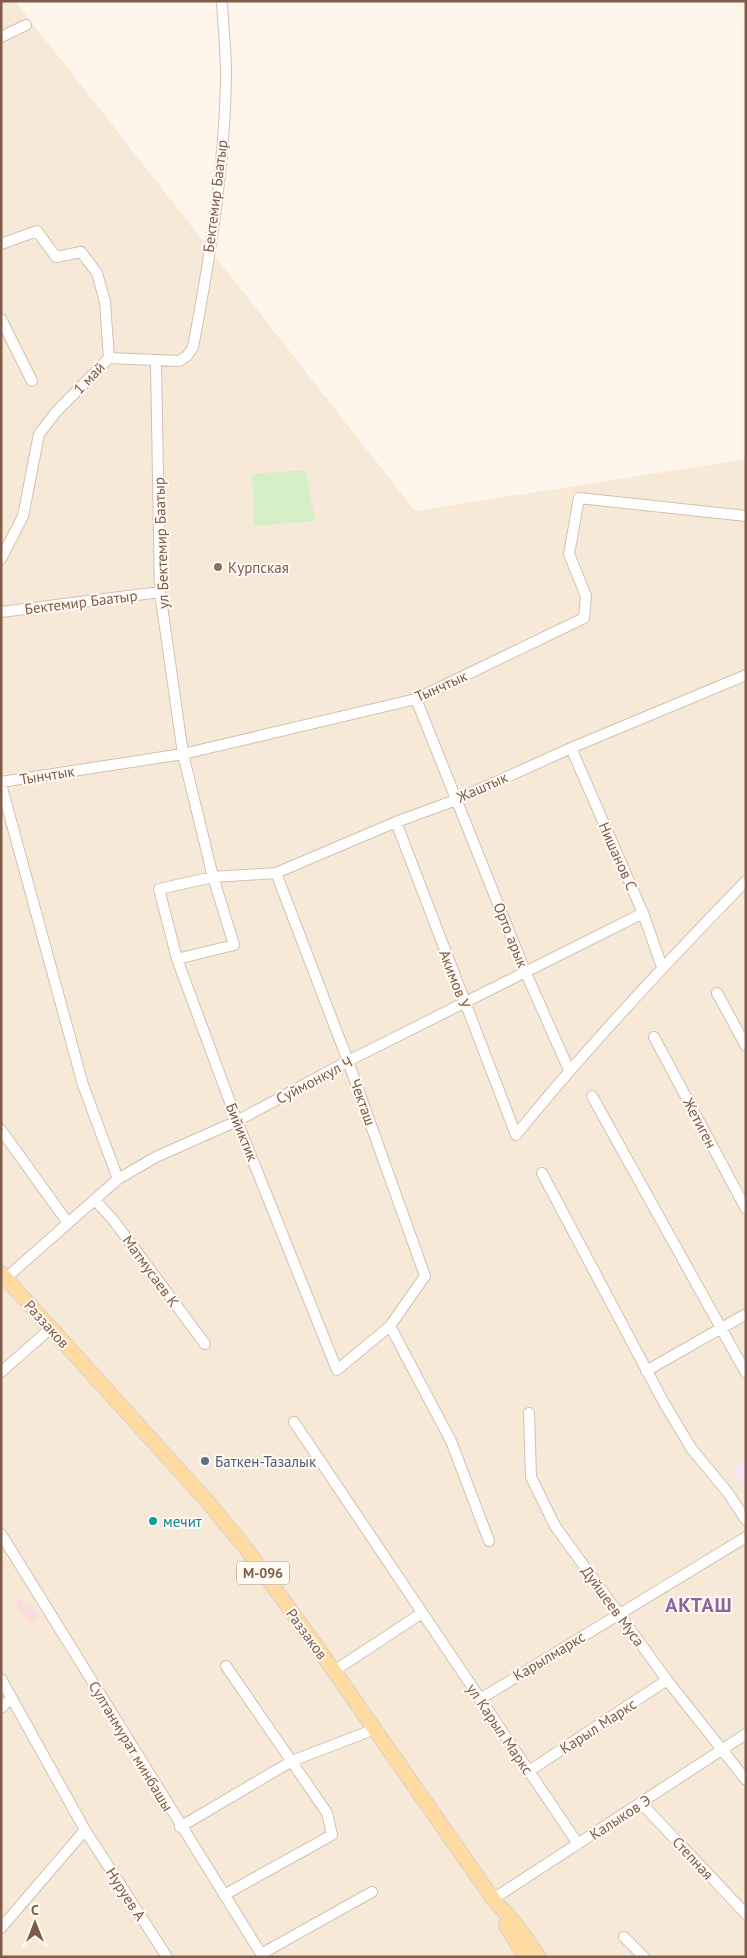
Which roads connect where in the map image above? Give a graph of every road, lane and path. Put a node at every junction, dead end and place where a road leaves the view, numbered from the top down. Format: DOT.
graph roads {
  1 [pos="222,1"];
  2 [pos="26,25"];
  3 [pos="1,37"];
  4 [pos="1,244"];
  5 [pos="1,319"];
  6 [pos="4,334"];
  7 [pos="109,358"];
  8 [pos="156,362"];
  9 [pos="32,381"];
  10 [pos="746,516"];
  11 [pos="1,559"];
  12 [pos="160,592"];
  13 [pos="1,612"];
  14 [pos="746,675"];
  15 [pos="416,699"];
  16 [pos="571,748"];
  17 [pos="183,754"];
  18 [pos="1,783"];
  19 [pos="456,800"];
  20 [pos="396,822"];
  21 [pos="276,873"];
  22 [pos="213,877"];
  23 [pos="746,881"];
  24 [pos="159,890"];
  25 [pos="643,913"];
  26 [pos="177,959"];
  27 [pos="662,967"];
  28 [pos="525,971"];
  29 [pos="717,993"];
  30 [pos="463,1003"];
  31 [pos="654,1037"];
  32 [pos="746,1046"];
  33 [pos="348,1061"];
  34 [pos="569,1070"];
  35 [pos="592,1096"];
  36 [pos="237,1121"];
  37 [pos="1,1130"];
  38 [pos="542,1173"];
  39 [pos="118,1179"];
  40 [pos="95,1200"];
  41 [pos="746,1210"];
  42 [pos="68,1223"];
  43 [pos="4,1275"];
  44 [pos="746,1314"];
  45 [pos="390,1326"];
  46 [pos="52,1328"];
  47 [pos="721,1328"];
  48 [pos="205,1344"];
  49 [pos="646,1371"];
  50 [pos="1,1372"];
  51 [pos="746,1373"];
  52 [pos="529,1413"];
  53 [pos="294,1422"];
  54 [pos="746,1520"];
  55 [pos="1,1534"];
  56 [pos="746,1537"];
  57 [pos="489,1541"];
  58 [pos="422,1613"];
  59 [pos="619,1614"];
  60 [pos="226,1666"];
  61 [pos="334,1671"];
  62 [pos="1,1679"];
  63 [pos="666,1680"];
  64 [pos="11,1698"];
  65 [pos="480,1699"];
  66 [pos="1,1708"];
  67 [pos="375,1729"];
  68 [pos="746,1734"];
  69 [pos="721,1751"];
  70 [pos="292,1761"];
  71 [pos="529,1771"];
  72 [pos="746,1780"];
  73 [pos="641,1803"];
  74 [pos="180,1827"];
  75 [pos="85,1830"];
  76 [pos="578,1844"];
  77 [pos="372,1892"];
  78 [pos="224,1895"];
  79 [pos="493,1899"];
  80 [pos="746,1914"];
  81 [pos="1,1928"];
  82 [pos="624,1937"];
  83 [pos="262,1955"];
  84 [pos="167,1957"];
  85 [pos="525,1957"];
  86 [pos="539,1957"];
  87 [pos="644,1957"];
  1 -- 8 [label="street, Бектемир Баатыр"];
  2 -- 3 [label="street"];
  4 -- 7 [label="street, 1 май"];
  5 -- 6 [label="street"];
  6 -- 9 [label="street"];
  7 -- 8 [label="street"];
  7 -- 11 [label="street, 1 май"];
  8 -- 12 [label="street, ул Бектемир Баатыр"];
  10 -- 15 [label="street, Тынчтык"];
  12 -- 13 [label="street, Бектемир Баатыр"];
  12 -- 17 [label="street, ул Бектемир Баатыр"];
  14 -- 16 [label="street, Жаштык"];
  15 -- 17 [label="street, Тынчтык"];
  15 -- 19 [label="street, Орто арык"];
  16 -- 19 [label="street, Жаштык"];
  16 -- 25 [label="street, Нишанов С"];
  17 -- 18 [label="street, Тынчтык"];
  17 -- 22 [label="street, ул Бектемир Баатыр"];
  18 -- 39 [label="street"];
  19 -- 20 [label="street, Жаштык"];
  19 -- 28 [label="street, Орто арык"];
  20 -- 21 [label="street, Жаштык"];
  20 -- 30 [label="street, Акимов У"];
  21 -- 22 [label="street, Жаштык"];
  21 -- 33 [label="street, Чекташ"];
  22 -- 24 [label="street, Жаштык"];
  22 -- 26 [label="street, ул Бектемир Баатыр"];
  23 -- 27 [label="street"];
  24 -- 26 [label="street, Бийиктик"];
  25 -- 27 [label="street, Нишанов С"];
  25 -- 28 [label="street, Суймонкул Ч"];
  26 -- 36 [label="street, Бийиктик"];
  27 -- 34 [label="street"];
  28 -- 30 [label="street, Суймонкул Ч"];
  28 -- 34 [label="street, Орто арык"];
  29 -- 32 [label="street"];
  30 -- 33 [label="street, Суймонкул Ч"];
  30 -- 34 [label="street, Акимов У"];
  31 -- 41 [label="street, Жетиген"];
  33 -- 36 [label="street, Суймонкул Ч"];
  33 -- 45 [label="street, Чекташ"];
  35 -- 47 [label="street"];
  36 -- 39 [label="street, Суймонкул Ч"];
  36 -- 45 [label="street, Бийиктик"];
  37 -- 42 [label="street"];
  38 -- 49 [label="street"];
  39 -- 40 [label="street, Суймонкул Ч"];
  40 -- 42 [label="street, Суймонкул Ч"];
  40 -- 48 [label="street, Матмусаев К"];
  42 -- 43 [label="street, Суймонкул Ч"];
  43 -- 46 [label="main road, Раззаков / М-096"];
  44 -- 47 [label="street"];
  45 -- 57 [label="street"];
  46 -- 50 [label="street"];
  46 -- 61 [label="main road, Раззаков / М-096"];
  47 -- 49 [label="street"];
  47 -- 51 [label="street"];
  49 -- 54 [label="street"];
  52 -- 59 [label="street, Дуйшеев Муса"];
  53 -- 58 [label="street, ул Карыл Маркс"];
  55 -- 74 [label="street, Султанмурат минбашы"];
  56 -- 59 [label="street, Карылмаркс"];
  58 -- 61 [label="street"];
  58 -- 65 [label="street, ул Карыл Маркс"];
  59 -- 63 [label="street, Дуйшеев Муса"];
  59 -- 65 [label="street, Карылмаркс"];
  60 -- 70 [label="street"];
  61 -- 67 [label="main road, Раззаков / М-096"];
  62 -- 64 [label="street, Нуруев А"];
  63 -- 69 [label="street, Дуйшеев Муса"];
  63 -- 71 [label="street, Карыл Маркс"];
  64 -- 66 [label="street"];
  64 -- 75 [label="street, Нуруев А"];
  65 -- 71 [label="street, ул Карыл Маркс"];
  67 -- 70 [label="street"];
  67 -- 79 [label="main road, Раззаков / М-096"];
  68 -- 69 [label="street, Калыков Э"];
  69 -- 72 [label="street, Дуйшеев Муса"];
  69 -- 73 [label="street, Калыков Э"];
  70 -- 74 [label="street"];
  70 -- 78 [label="street"];
  71 -- 76 [label="street, ул Карыл Маркс"];
  73 -- 76 [label="street, Калыков Э"];
  73 -- 80 [label="street, Степная"];
  74 -- 78 [label="street, Султанмурат минбашы"];
  75 -- 81 [label="street"];
  75 -- 84 [label="street, Нуруев А"];
  76 -- 79 [label="street, Калыков Э"];
  77 -- 83 [label="street"];
  78 -- 83 [label="street, Султанмурат минбашы"];
  79 -- 85 [label="main road, М-096"];
  79 -- 86 [label="main road, М-096"];
  82 -- 87 [label="street"];
}
